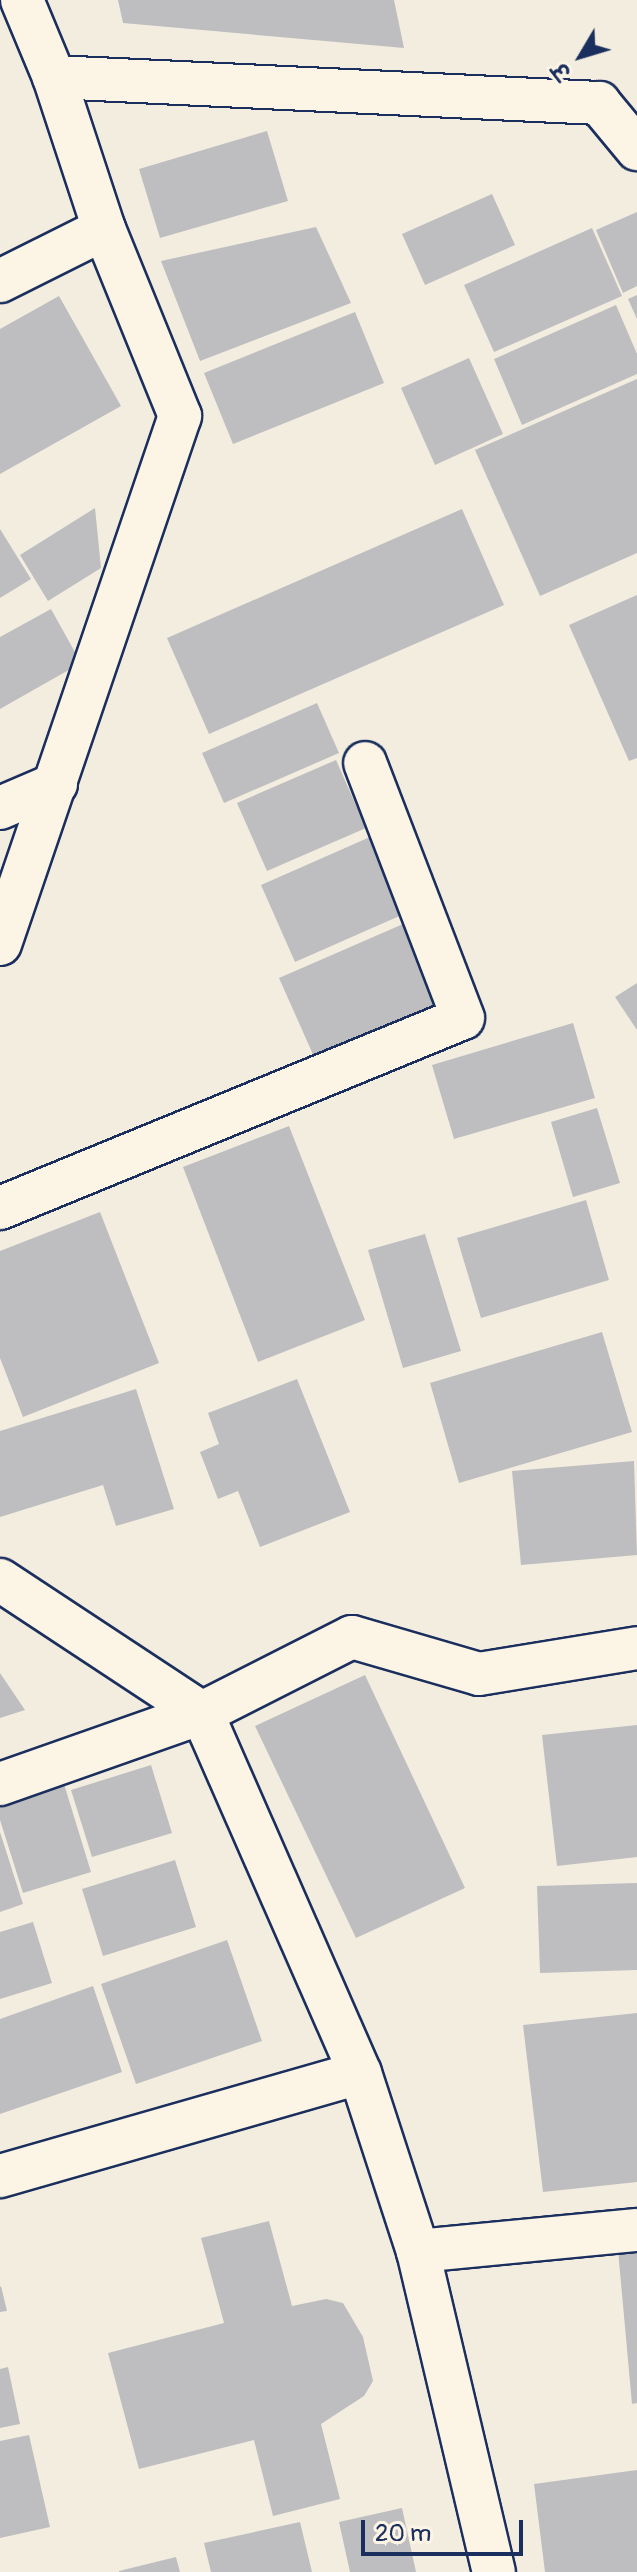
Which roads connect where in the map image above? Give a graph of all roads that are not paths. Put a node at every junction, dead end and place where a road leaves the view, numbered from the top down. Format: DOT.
graph roads {
  1 [pos="22,0"];
  2 [pos="54,77"];
  3 [pos="637,149"];
  4 [pos="104,229"];
  5 [pos="0,281"];
  6 [pos="365,763"];
  7 [pos="56,784"];
  8 [pos="0,808"];
  9 [pos="0,944"];
  10 [pos="0,1208"];
  11 [pos="0,1580"];
  12 [pos="637,1648"];
  13 [pos="202,1713"];
  14 [pos="0,1784"];
  15 [pos="360,2073"];
  16 [pos="0,2176"];
  17 [pos="637,2230"];
  18 [pos="418,2251"];
  19 [pos="494,2572"];
  1 -- 2 [label="street"];
  2 -- 3 [label="street"];
  2 -- 4 [label="street"];
  4 -- 5 [label="street"];
  4 -- 7 [label="street"];
  6 -- 10 [label="street"];
  7 -- 8 [label="street"];
  7 -- 9 [label="street"];
  11 -- 13 [label="street"];
  12 -- 13 [label="street"];
  13 -- 14 [label="street"];
  13 -- 15 [label="street"];
  15 -- 16 [label="street"];
  15 -- 18 [label="street"];
  17 -- 18 [label="street"];
  18 -- 19 [label="street"];
}
